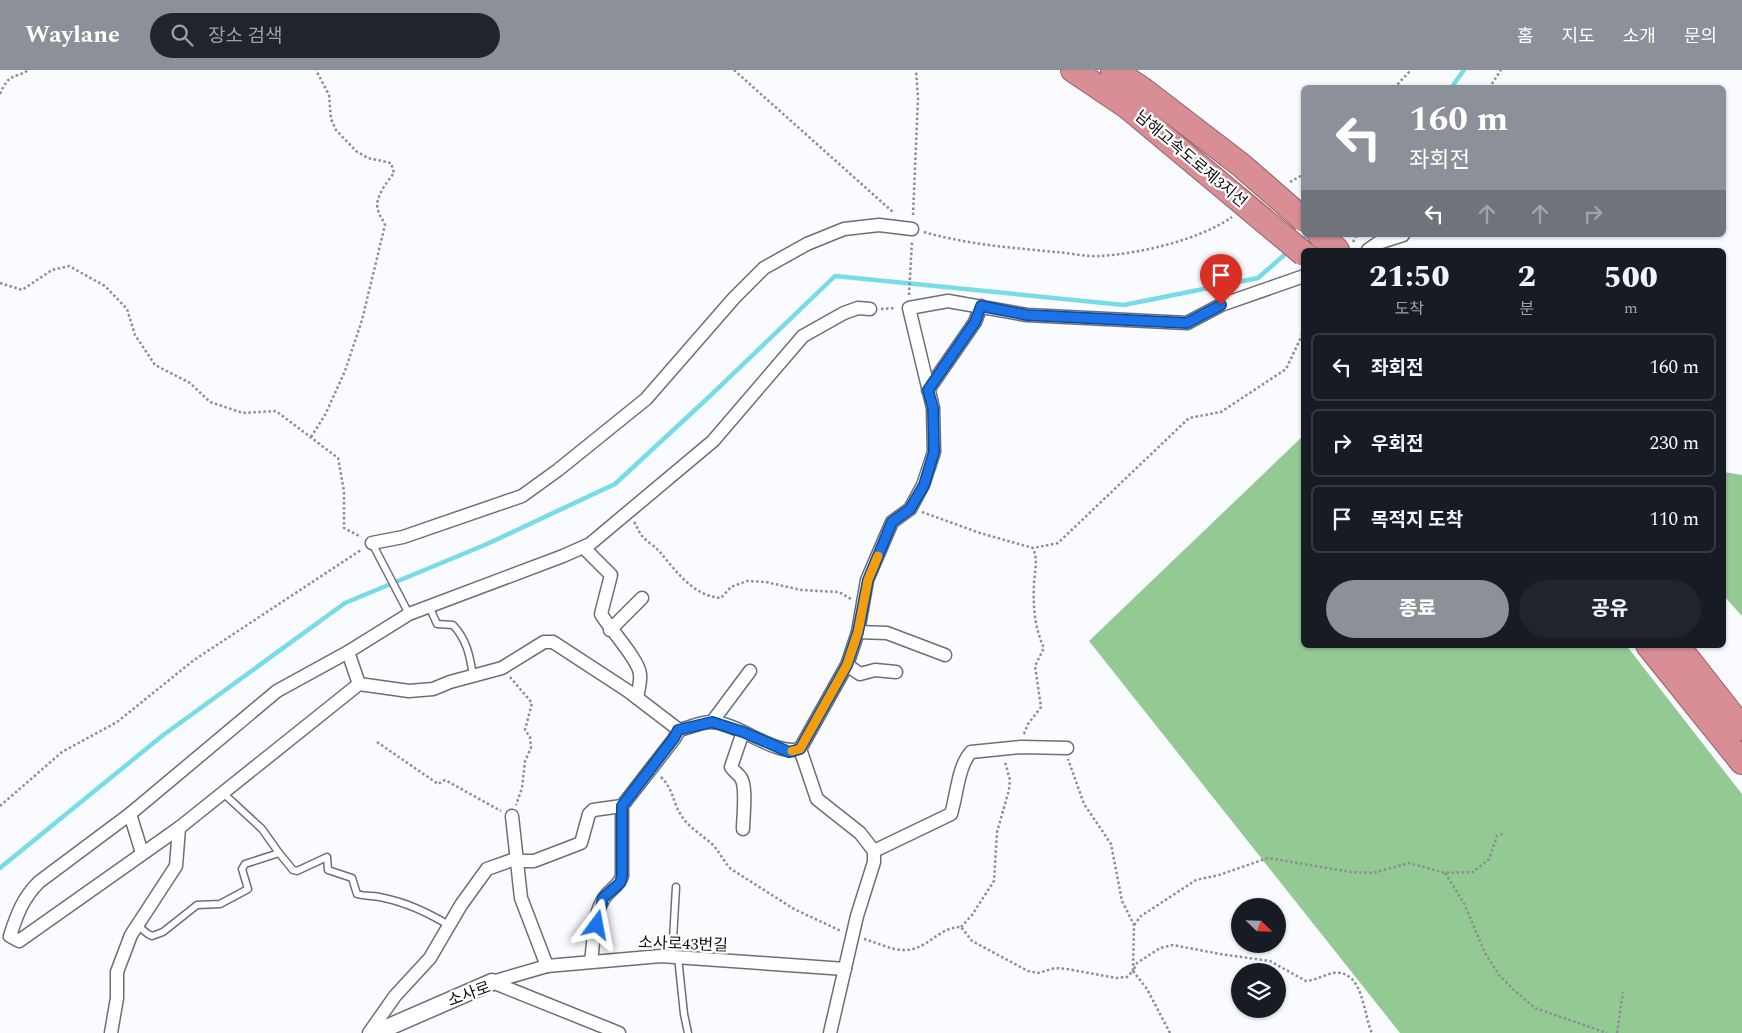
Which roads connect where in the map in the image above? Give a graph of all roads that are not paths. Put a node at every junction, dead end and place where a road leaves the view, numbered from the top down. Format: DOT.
graph roads {
  1 [pos="1073,70"];
  2 [pos="1113,70"];
  3 [pos="1135,98"];
  4 [pos="1301,217"];
  5 [pos="912,234"];
  6 [pos="1322,237"];
  7 [pos="1397,237"];
  8 [pos="1335,248"];
  9 [pos="1371,248"];
  10 [pos="1301,251"];
  11 [pos="1301,277"];
  12 [pos="981,306"];
  13 [pos="870,309"];
  14 [pos="928,390"];
  15 [pos="372,543"];
  16 [pos="584,548"];
  17 [pos="642,598"];
  18 [pos="429,606"];
  19 [pos="409,614"];
  20 [pos="610,630"];
  21 [pos="858,632"];
  22 [pos="1650,648"];
  23 [pos="1679,648"];
  24 [pos="348,652"];
  25 [pos="945,655"];
  26 [pos="847,665"];
  27 [pos="750,671"];
  28 [pos="896,672"];
  29 [pos="473,676"];
  30 [pos="359,684"];
  31 [pos="637,698"];
  32 [pos="712,722"];
  33 [pos="1742,728"];
  34 [pos="678,730"];
  35 [pos="743,732"];
  36 [pos="1067,748"];
  37 [pos="800,749"];
  38 [pos="1742,762"];
  39 [pos="223,793"];
  40 [pos="622,806"];
  41 [pos="130,814"];
  42 [pos="512,816"];
  43 [pos="180,828"];
  44 [pos="743,829"];
  45 [pos="874,851"];
  46 [pos="142,853"];
  47 [pos="279,853"];
  48 [pos="515,859"];
  49 [pos="676,887"];
  50 [pos="138,926"];
  51 [pos="450,926"];
  52 [pos="675,957"];
  53 [pos="591,961"];
  54 [pos="547,966"];
  55 [pos="845,969"];
  56 [pos="492,982"];
  57 [pos="111,1033"];
  58 [pos="369,1033"];
  59 [pos="375,1033"];
  60 [pos="619,1033"];
  61 [pos="688,1033"];
  62 [pos="830,1033"];
  1 -- 3 [label="highway, 남해고속도로제3지선"];
  2 -- 3 [label="highway, 남해고속도로제3지선"];
  3 -- 4 [label="highway, 남해고속도로제3지선, bridge"];
  3 -- 10 [label="highway, 남해고속도로제3지선, bridge"];
  5 -- 15 [label="street"];
  6 -- 8 [label="highway"];
  7 -- 9 [label="street"];
  11 -- 12 [label="street"];
  12 -- 14 [label="street"];
  12 -- 14 [label="street"];
  13 -- 16 [label="street"];
  14 -- 21 [label="street"];
  15 -- 19 [label="lane"];
  16 -- 18 [label="street"];
  16 -- 20 [label="street"];
  17 -- 20 [label="street"];
  18 -- 19 [label="street"];
  18 -- 29 [label="lane"];
  19 -- 24 [label="street"];
  20 -- 31 [label="street"];
  21 -- 25 [label="street"];
  21 -- 26 [label="street"];
  22 -- 38 [label="highway"];
  23 -- 33 [label="highway"];
  24 -- 30 [label="street"];
  24 -- 41 [label="street"];
  26 -- 28 [label="street"];
  26 -- 37 [label="street"];
  27 -- 32 [label="street"];
  29 -- 30 [label="street"];
  29 -- 31 [label="street"];
  30 -- 39 [label="street"];
  31 -- 34 [label="street"];
  32 -- 34 [label="street"];
  32 -- 35 [label="street"];
  34 -- 40 [label="street"];
  35 -- 37 [label="street"];
  35 -- 44 [label="street"];
  36 -- 45 [label="street"];
  37 -- 45 [label="street"];
  39 -- 43 [label="street"];
  39 -- 47 [label="lane"];
  40 -- 48 [label="street"];
  40 -- 53 [label="street"];
  41 -- 46 [label="street"];
  41 -- 46 [label="street"];
  42 -- 48 [label="street"];
  43 -- 46 [label="street"];
  43 -- 50 [label="street"];
  45 -- 55 [label="street"];
  47 -- 50 [label="lane"];
  47 -- 51 [label="lane"];
  48 -- 51 [label="street"];
  48 -- 54 [label="street"];
  49 -- 52 [label="lane"];
  50 -- 57 [label="street"];
  51 -- 58 [label="street"];
  52 -- 53 [label="street, 소사로43번길"];
  52 -- 55 [label="street, 소사로43번길"];
  52 -- 61 [label="lane"];
  53 -- 54 [label="street, 소사로43번길"];
  54 -- 56 [label="street, 소사로43번길"];
  55 -- 62 [label="street"];
  56 -- 59 [label="street, 소사로"];
  56 -- 60 [label="street, 소사로"];
}
